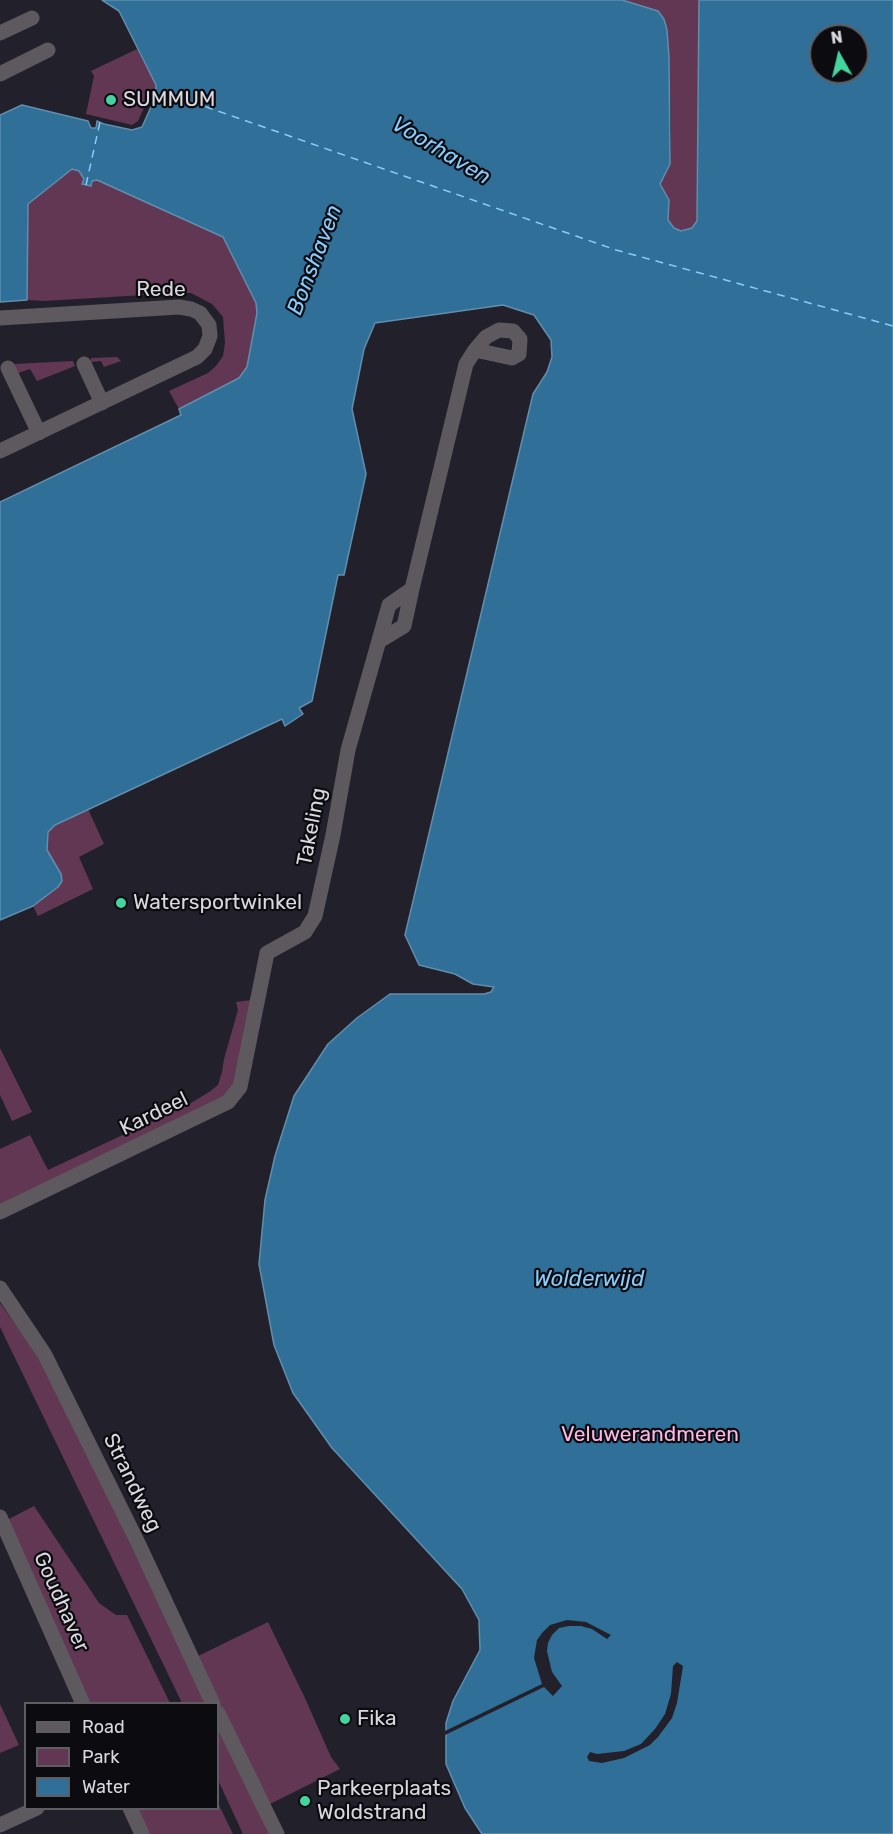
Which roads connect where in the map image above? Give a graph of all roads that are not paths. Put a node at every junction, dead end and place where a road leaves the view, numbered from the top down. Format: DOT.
graph roads {
  1 [pos="32,18"];
  2 [pos="0,33"];
  3 [pos="48,50"];
  4 [pos="0,74"];
  5 [pos="0,318"];
  6 [pos="475,351"];
  7 [pos="84,364"];
  8 [pos="8,368"];
  9 [pos="102,403"];
  10 [pos="39,433"];
  11 [pos="0,452"];
  12 [pos="257,998"];
  13 [pos="0,1212"];
  14 [pos="0,1288"];
  15 [pos="0,1517"];
  16 [pos="82,1702"];
  17 [pos="212,1702"];
  18 [pos="219,1715"];
  19 [pos="35,1810"];
  20 [pos="130,1810"];
  21 [pos="0,1825"];
  22 [pos="142,1834"];
  23 [pos="277,1834"];
  1 -- 2 [label="street"];
  3 -- 4 [label="street"];
  5 -- 9 [label="street, Rede"];
  6 -- 12 [label="street, Takeling"];
  7 -- 9 [label="street"];
  8 -- 10 [label="street"];
  9 -- 10 [label="street, Rede"];
  10 -- 11 [label="street, Rede"];
  12 -- 13 [label="street, Kardeel"];
  14 -- 17 [label="street, Strandweg"];
  15 -- 16 [label="street, Goudhaver"];
  18 -- 23 [label="street"];
  19 -- 21 [label="street"];
  20 -- 22 [label="street"];
}
